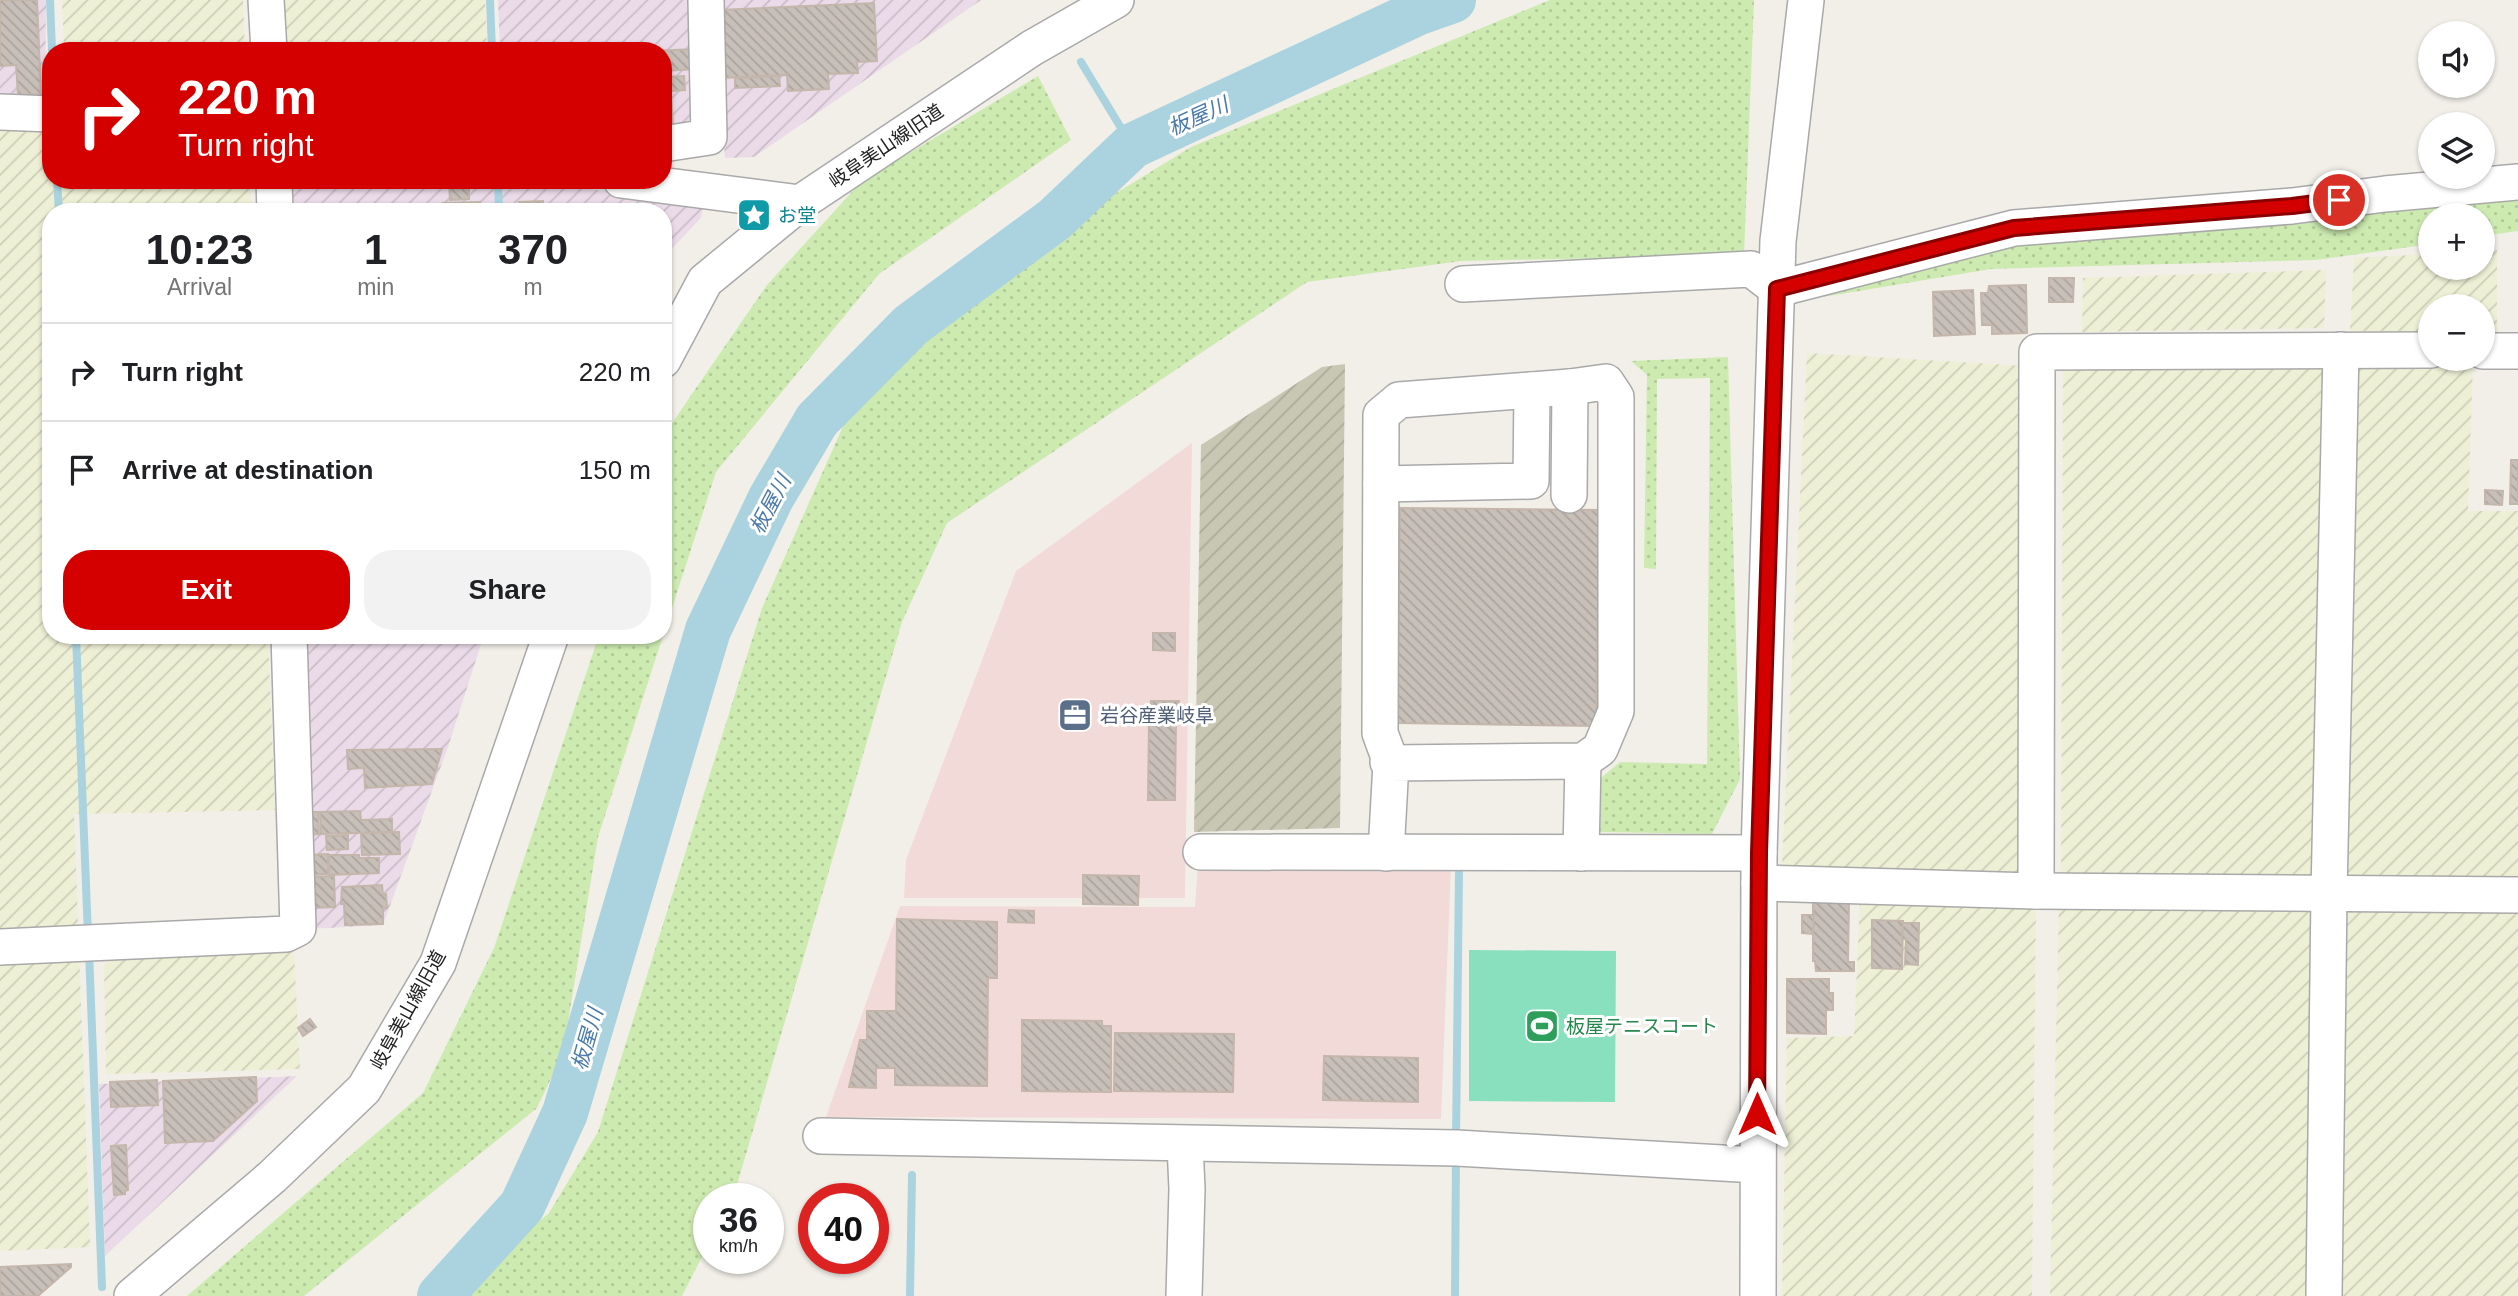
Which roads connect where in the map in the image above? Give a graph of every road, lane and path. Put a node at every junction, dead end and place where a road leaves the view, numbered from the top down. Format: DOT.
graph roads {
  1 [pos="266,0"];
  2 [pos="706,0"];
  3 [pos="1116,0"];
  4 [pos="1806,0"];
  5 [pos="268,42"];
  6 [pos="0,112"];
  7 [pos="42,114"];
  8 [pos="672,143"];
  9 [pos="2518,182"];
  10 [pos="672,187"];
  11 [pos="800,203"];
  12 [pos="1463,284"];
  13 [pos="1777,289"];
  14 [pos="672,343"];
  15 [pos="2341,350"];
  16 [pos="2418,351"];
  17 [pos="2495,351"];
  18 [pos="2518,351"];
  19 [pos="1570,387"];
  20 [pos="1532,390"];
  21 [pos="1381,484"];
  22 [pos="1569,495"];
  23 [pos="289,644"];
  24 [pos="548,644"];
  25 [pos="1583,761"];
  26 [pos="1390,763"];
  27 [pos="1201,852"];
  28 [pos="1386,853"];
  29 [pos="1581,853"];
  30 [pos="1759,868"];
  31 [pos="2036,891"];
  32 [pos="2329,893"];
  33 [pos="2518,895"];
  34 [pos="0,947"];
  35 [pos="821,1136"];
  36 [pos="1185,1144"];
  37 [pos="1757,1165"];
  38 [pos="132,1296"];
  39 [pos="1184,1296"];
  40 [pos="1758,1296"];
  41 [pos="2324,1296"];
  1 -- 5 [label="street"];
  2 -- 8 [label="street"];
  3 -- 11 [label="street, 岐阜美山線旧道"];
  4 -- 13 [label="street"];
  6 -- 7 [label="street"];
  9 -- 13 [label="street"];
  10 -- 11 [label="street"];
  11 -- 14 [label="street, 岐阜美山線旧道"];
  12 -- 13 [label="street"];
  13 -- 30 [label="street"];
  15 -- 16 [label="street"];
  15 -- 31 [label="street"];
  15 -- 32 [label="street"];
  17 -- 18 [label="street"];
  19 -- 20 [label="street"];
  19 -- 22 [label="street"];
  19 -- 25 [label="street"];
  20 -- 21 [label="street"];
  20 -- 21 [label="street"];
  21 -- 26 [label="street"];
  23 -- 34 [label="street"];
  24 -- 38 [label="street, 岐阜美山線旧道"];
  25 -- 26 [label="street"];
  25 -- 29 [label="street"];
  26 -- 28 [label="street"];
  27 -- 28 [label="street"];
  28 -- 29 [label="street"];
  29 -- 30 [label="street"];
  30 -- 31 [label="street"];
  30 -- 37 [label="street"];
  31 -- 32 [label="street"];
  32 -- 33 [label="street"];
  32 -- 41 [label="street"];
  35 -- 36 [label="street"];
  36 -- 37 [label="street"];
  36 -- 39 [label="street"];
  37 -- 40 [label="street"];
}
